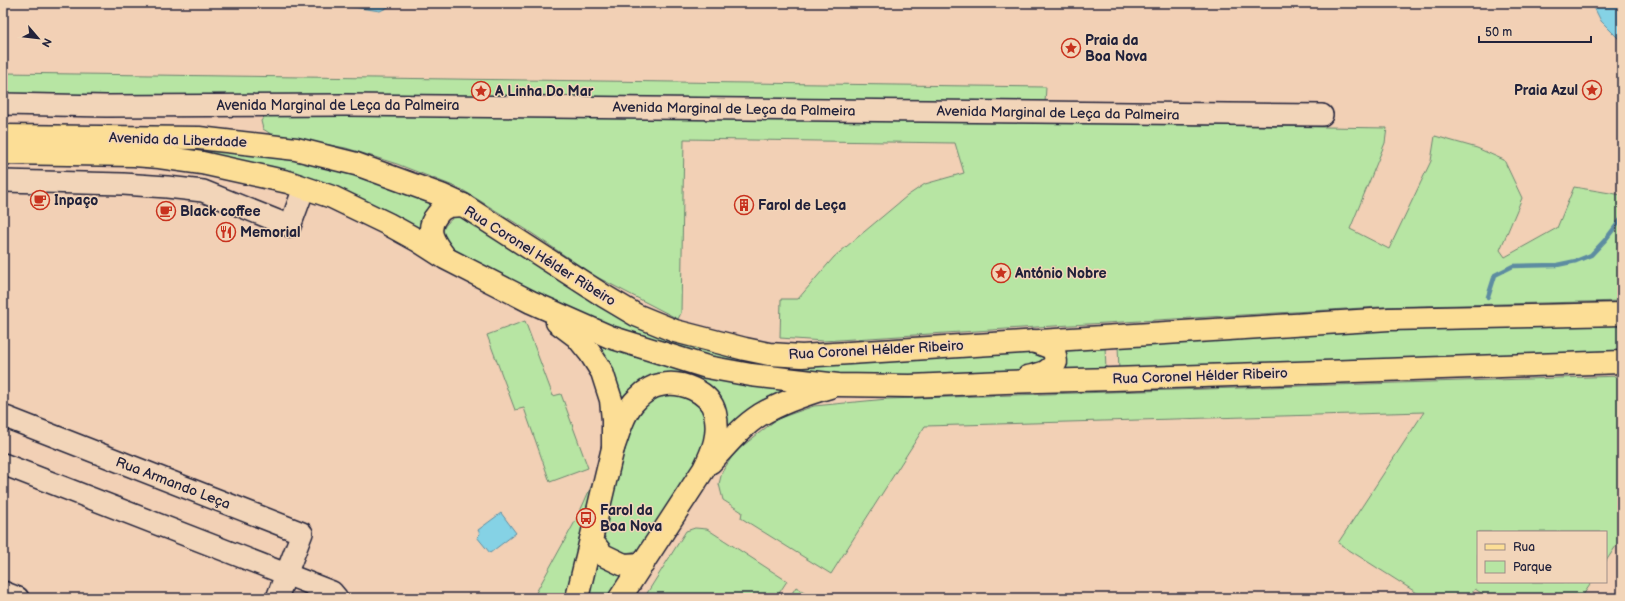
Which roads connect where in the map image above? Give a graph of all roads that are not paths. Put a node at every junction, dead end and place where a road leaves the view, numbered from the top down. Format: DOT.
graph roads {
  1 [pos="3,104"];
  2 [pos="1322,115"];
  3 [pos="3,136"];
  4 [pos="3,153"];
  5 [pos="3,181"];
  6 [pos="304,188"];
  7 [pos="463,205"];
  8 [pos="445,258"];
  9 [pos="531,302"];
  10 [pos="1622,314"];
  11 [pos="1033,341"];
  12 [pos="1622,362"];
  13 [pos="1005,382"];
  14 [pos="838,385"];
  15 [pos="3,416"];
  16 [pos="613,448"];
  17 [pos="3,464"];
  18 [pos="704,469"];
  19 [pos="591,540"];
  20 [pos="642,564"];
  21 [pos="286,574"];
  22 [pos="3,592"];
  23 [pos="18,598"];
  24 [pos="277,598"];
  25 [pos="337,598"];
  26 [pos="577,598"];
  27 [pos="620,598"];
  1 -- 2 [label="street, Avenida Marginal de Leça da Palmeira"];
  3 -- 7 [label="main road, Avenida da Liberdade"];
  4 -- 6 [label="main road, Avenida da Liberdade"];
  5 -- 6 [label="street"];
  6 -- 8 [label="main road, Avenida da Liberdade"];
  7 -- 8 [label="main road, Rua Coronel Hélder Ribeiro"];
  7 -- 11 [label="main road, Rua Coronel Hélder Ribeiro"];
  8 -- 9 [label="main road, Rua Coronel Hélder Ribeiro"];
  9 -- 14 [label="main road, Rua Coronel Hélder Ribeiro"];
  9 -- 16 [label="main road"];
  10 -- 11 [label="main road, Rua Coronel Hélder Ribeiro"];
  11 -- 13 [label="main road"];
  12 -- 13 [label="main road, Rua Coronel Hélder Ribeiro"];
  13 -- 14 [label="main road, Rua Coronel Hélder Ribeiro"];
  14 -- 18 [label="main road"];
  15 -- 21 [label="street, Rua Armando Leça"];
  16 -- 18 [label="main road"];
  16 -- 19 [label="main road"];
  17 -- 21 [label="street"];
  18 -- 20 [label="main road"];
  19 -- 20 [label="main road"];
  19 -- 26 [label="main road"];
  20 -- 27 [label="main road"];
  21 -- 24 [label="street, Rua Armando Leça"];
  21 -- 25 [label="street"];
  22 -- 23 [label="street"];
}
